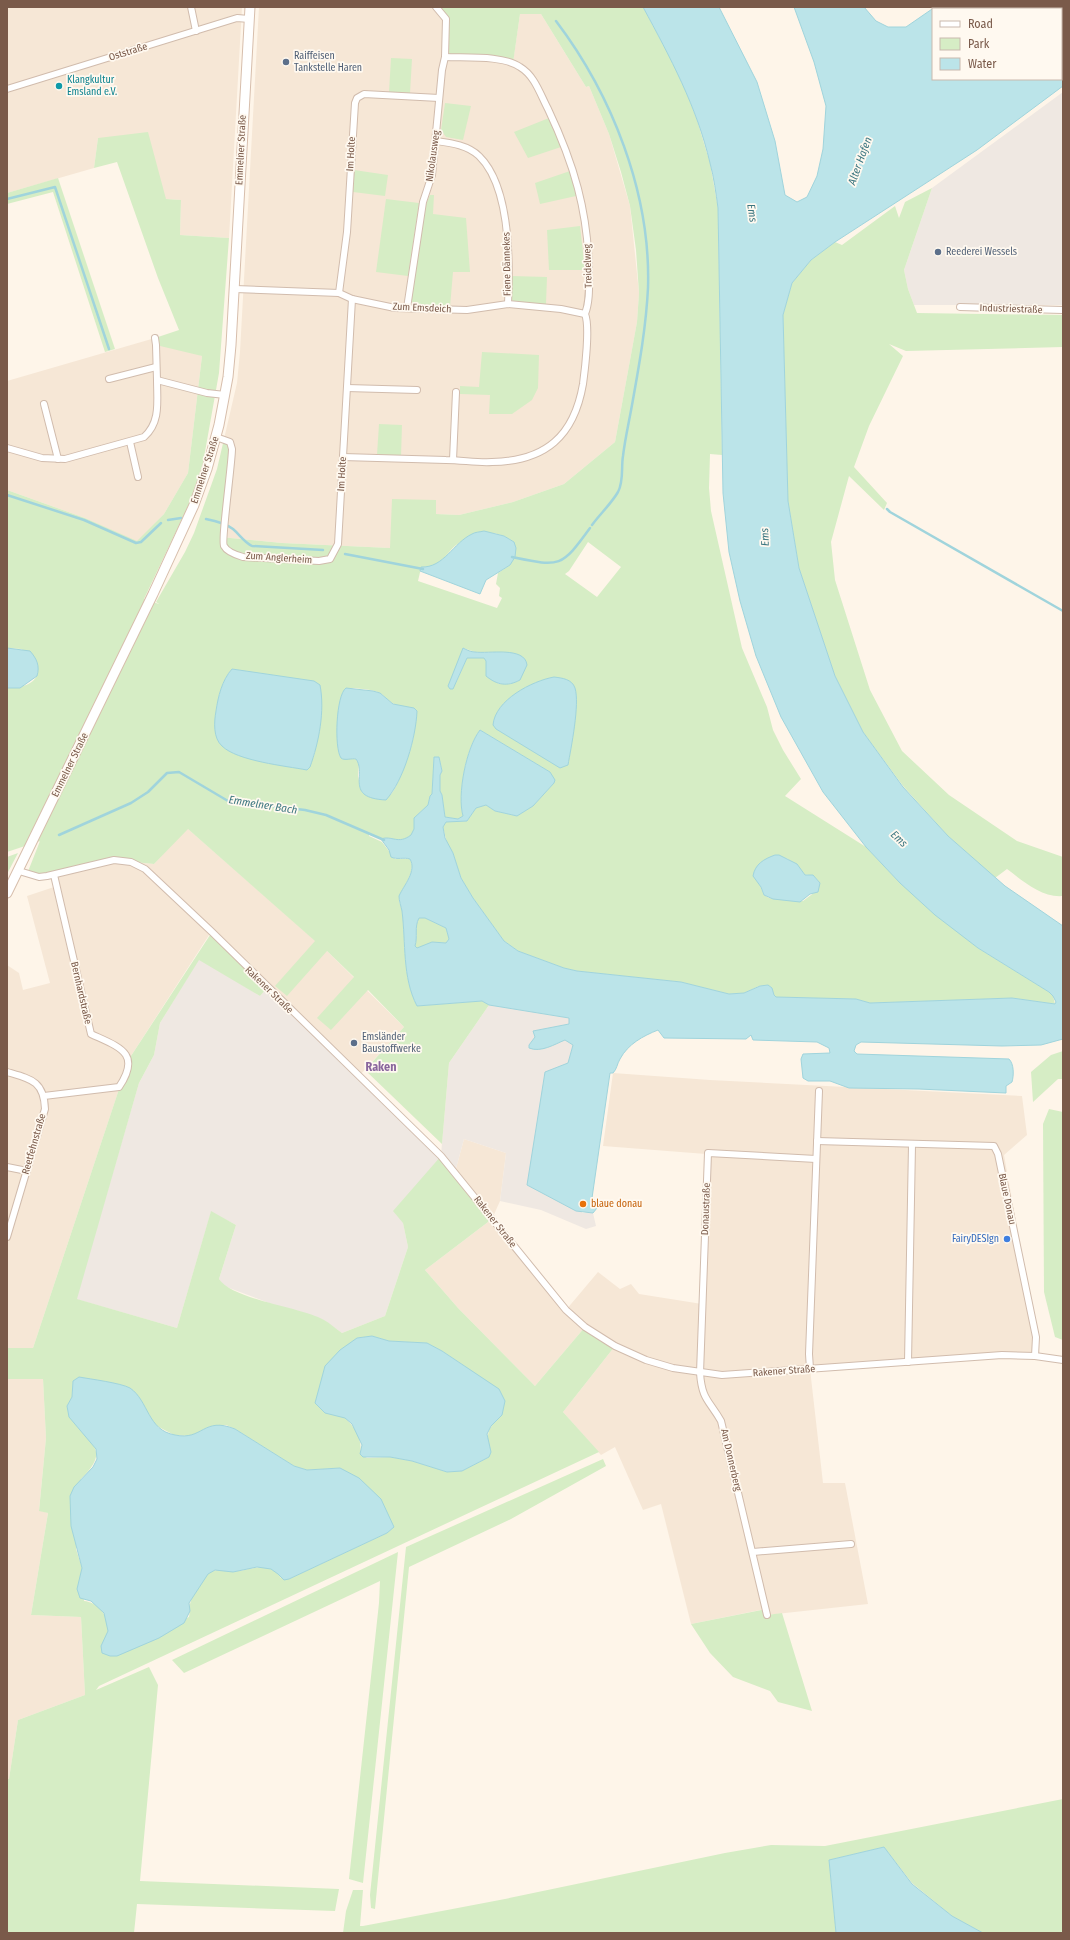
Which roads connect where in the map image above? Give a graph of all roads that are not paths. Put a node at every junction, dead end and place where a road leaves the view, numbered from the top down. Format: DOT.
graph roads {
  1 [pos="191,7"];
  2 [pos="250,7"];
  3 [pos="436,7"];
  4 [pos="249,19"];
  5 [pos="196,31"];
  6 [pos="445,57"];
  7 [pos="7,89"];
  8 [pos="439,98"];
  9 [pos="436,140"];
  10 [pos="235,289"];
  11 [pos="339,293"];
  12 [pos="352,299"];
  13 [pos="508,304"];
  14 [pos="960,307"];
  15 [pos="407,308"];
  16 [pos="1063,310"];
  17 [pos="585,314"];
  18 [pos="155,338"];
  19 [pos="156,367"];
  20 [pos="109,379"];
  21 [pos="156,380"];
  22 [pos="347,388"];
  23 [pos="417,390"];
  24 [pos="456,392"];
  25 [pos="225,395"];
  26 [pos="44,404"];
  27 [pos="216,436"];
  28 [pos="130,442"];
  29 [pos="7,448"];
  30 [pos="343,457"];
  31 [pos="58,459"];
  32 [pos="453,460"];
  33 [pos="138,477"];
  34 [pos="330,559"];
  35 [pos="19,871"];
  36 [pos="54,875"];
  37 [pos="7,893"];
  38 [pos="7,1072"];
  39 [pos="819,1091"];
  40 [pos="44,1096"];
  41 [pos="817,1141"];
  42 [pos="912,1145"];
  43 [pos="816,1159"];
  44 [pos="7,1167"];
  45 [pos="27,1171"];
  46 [pos="7,1237"];
  47 [pos="1035,1356"];
  48 [pos="1063,1360"];
  49 [pos="908,1362"];
  50 [pos="810,1369"];
  51 [pos="700,1373"];
  52 [pos="851,1544"];
  53 [pos="752,1552"];
  54 [pos="767,1615"];
  1 -- 5 [label="street"];
  2 -- 4 [label="street, Emmelner Straße"];
  3 -- 6 [label="street, Nikolausweg"];
  4 -- 5 [label="street, Oststraße"];
  4 -- 10 [label="street, Emmelner Straße"];
  5 -- 7 [label="street, Oststraße"];
  6 -- 8 [label="street, Nikolausweg"];
  6 -- 17 [label="street, Treidelweg"];
  8 -- 9 [label="street, Nikolausweg"];
  8 -- 11 [label="street, Im Holte"];
  9 -- 13 [label="street, Fiene Dännekes"];
  9 -- 15 [label="street, Nikolausweg"];
  10 -- 11 [label="street, Zum Emsdeich"];
  10 -- 25 [label="street, Emmelner Straße"];
  11 -- 12 [label="street, Zum Emsdeich"];
  12 -- 15 [label="street, Zum Emsdeich"];
  12 -- 22 [label="street, Im Holte"];
  13 -- 15 [label="street, Zum Emsdeich"];
  13 -- 17 [label="street, Zum Emsdeich"];
  14 -- 16 [label="street, Industriestraße"];
  17 -- 32 [label="street, Treidelweg"];
  18 -- 19 [label="street"];
  19 -- 20 [label="street"];
  19 -- 21 [label="street"];
  21 -- 25 [label="street"];
  21 -- 28 [label="street"];
  22 -- 23 [label="street"];
  22 -- 30 [label="street, Im Holte"];
  24 -- 32 [label="street"];
  25 -- 27 [label="street, Emmelner Straße"];
  26 -- 31 [label="street"];
  27 -- 34 [label="street, Zum Anglerheim"];
  27 -- 35 [label="street, Emmelner Straße"];
  28 -- 31 [label="street"];
  28 -- 33 [label="street"];
  29 -- 31 [label="street"];
  30 -- 32 [label="street, Treidelweg"];
  30 -- 34 [label="street, Im Holte"];
  35 -- 36 [label="street, Rakener Straße"];
  35 -- 37 [label="street, Emmelner Straße"];
  36 -- 40 [label="street, Bernhardstraße"];
  36 -- 51 [label="street, Rakener Straße"];
  38 -- 40 [label="street"];
  39 -- 41 [label="street"];
  40 -- 45 [label="street, Reetfehnstraße"];
  41 -- 42 [label="street, Blaue Donau"];
  41 -- 43 [label="street"];
  42 -- 47 [label="street, Blaue Donau"];
  42 -- 49 [label="street"];
  43 -- 50 [label="street"];
  43 -- 51 [label="street, Donaustraße"];
  44 -- 45 [label="street"];
  45 -- 46 [label="street, Reetfehnstraße"];
  47 -- 48 [label="street, Rakener Straße"];
  47 -- 49 [label="street, Rakener Straße"];
  49 -- 50 [label="street, Rakener Straße"];
  50 -- 51 [label="street, Rakener Straße"];
  51 -- 53 [label="street, Am Donnerberg"];
  52 -- 53 [label="street"];
  53 -- 54 [label="street, Am Donnerberg"];
}
